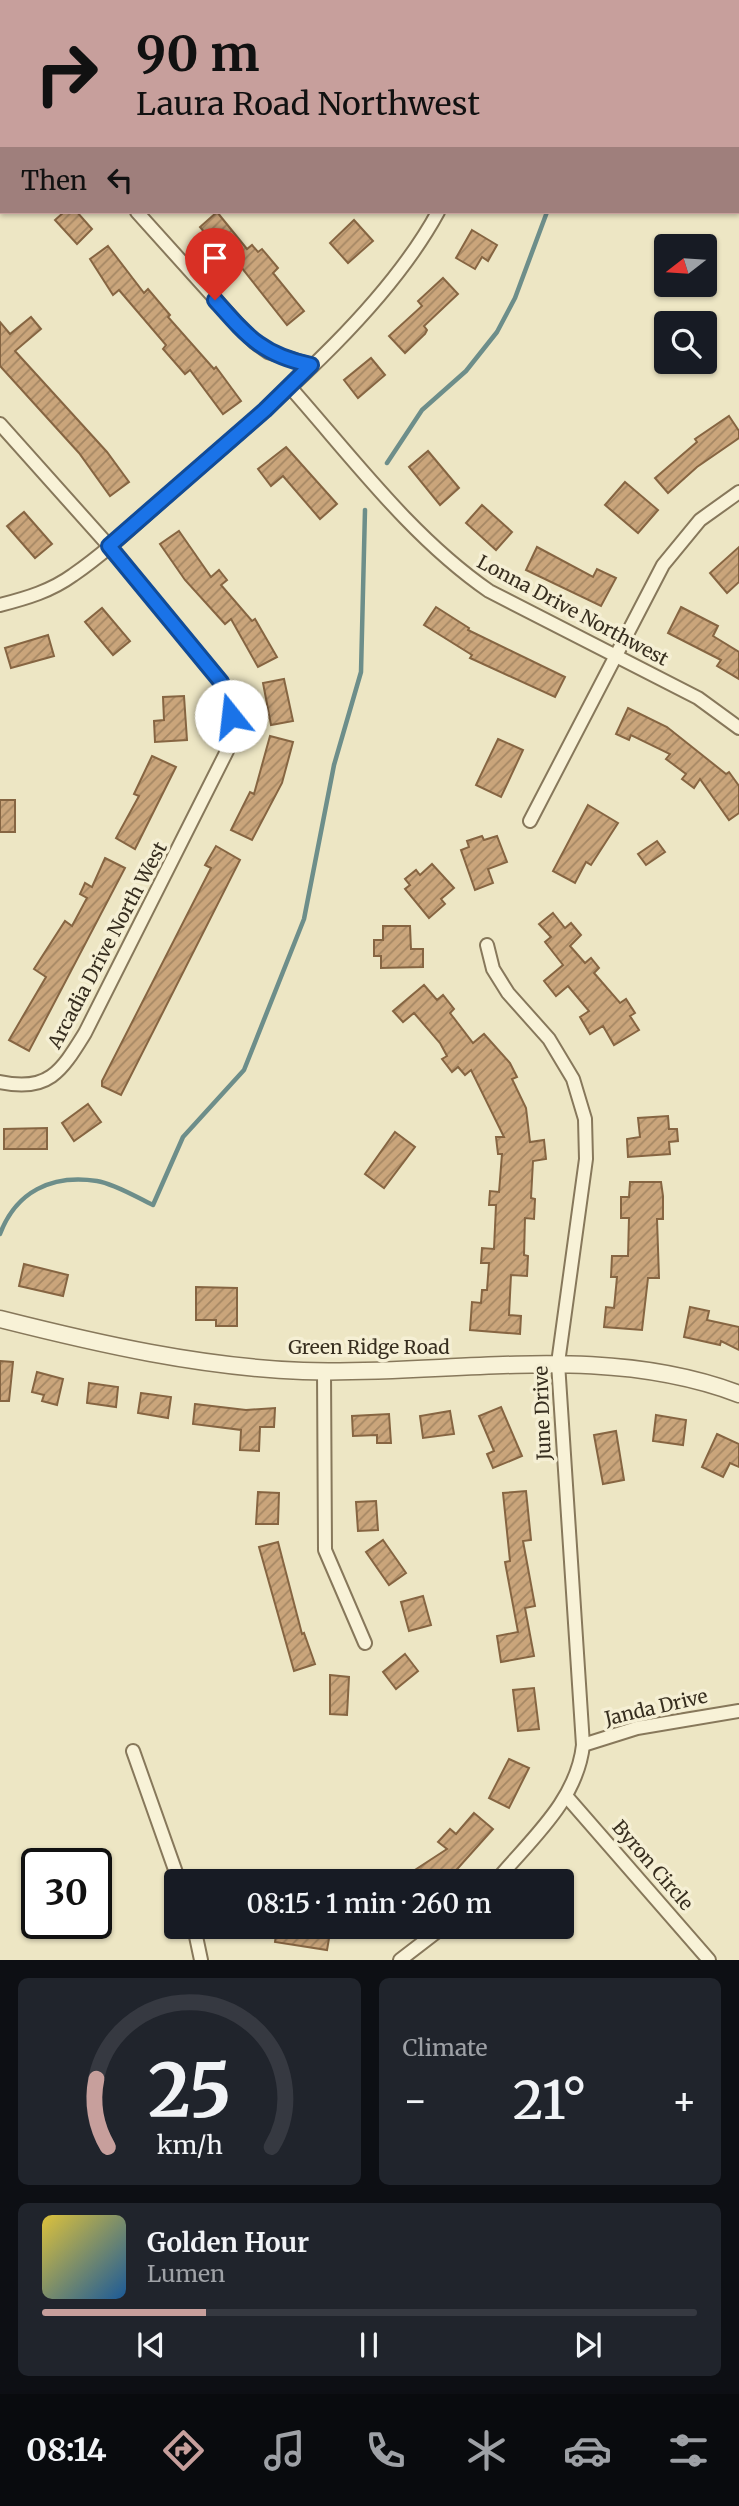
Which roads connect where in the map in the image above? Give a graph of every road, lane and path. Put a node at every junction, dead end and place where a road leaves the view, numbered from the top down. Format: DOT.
graph roads {
  1 [pos="139,214"];
  2 [pos="437,214"];
  3 [pos="311,365"];
  4 [pos="289,386"];
  5 [pos="0,424"];
  6 [pos="739,492"];
  7 [pos="109,546"];
  8 [pos="0,605"];
  9 [pos="616,654"];
  10 [pos="739,728"];
  11 [pos="530,821"];
  12 [pos="487,945"];
  13 [pos="0,1082"];
  14 [pos="0,1319"];
  15 [pos="558,1363"];
  16 [pos="324,1371"];
  17 [pos="739,1394"];
  18 [pos="365,1643"];
  19 [pos="739,1711"];
  20 [pos="583,1745"];
  21 [pos="133,1751"];
  22 [pos="567,1797"];
  23 [pos="175,1869"];
  24 [pos="506,1869"];
  25 [pos="197,1939"];
  26 [pos="427,1939"];
  27 [pos="201,1960"];
  28 [pos="400,1960"];
  29 [pos="709,1960"];
  1 -- 3 [label="street"];
  2 -- 3 [label="street"];
  3 -- 4 [label="street"];
  4 -- 7 [label="street"];
  4 -- 9 [label="street, Lonna Drive Northwest"];
  5 -- 7 [label="street, Arcadia Drive North West"];
  6 -- 9 [label="street"];
  7 -- 8 [label="street"];
  7 -- 13 [label="street, Arcadia Drive North West"];
  9 -- 10 [label="street, Lonna Drive Northwest"];
  9 -- 11 [label="street"];
  12 -- 15 [label="street, June Drive"];
  14 -- 16 [label="street, Green Ridge Road"];
  15 -- 16 [label="street, Green Ridge Road"];
  15 -- 17 [label="street, Green Ridge Road"];
  15 -- 20 [label="street, June Drive"];
  16 -- 18 [label="street"];
  19 -- 20 [label="street, Janda Drive"];
  20 -- 22 [label="street, June Drive"];
  21 -- 23 [label="street"];
  22 -- 24 [label="street, June Drive"];
  22 -- 29 [label="street, Byron Circle"];
  25 -- 27 [label="street"];
  26 -- 28 [label="street"];
}
